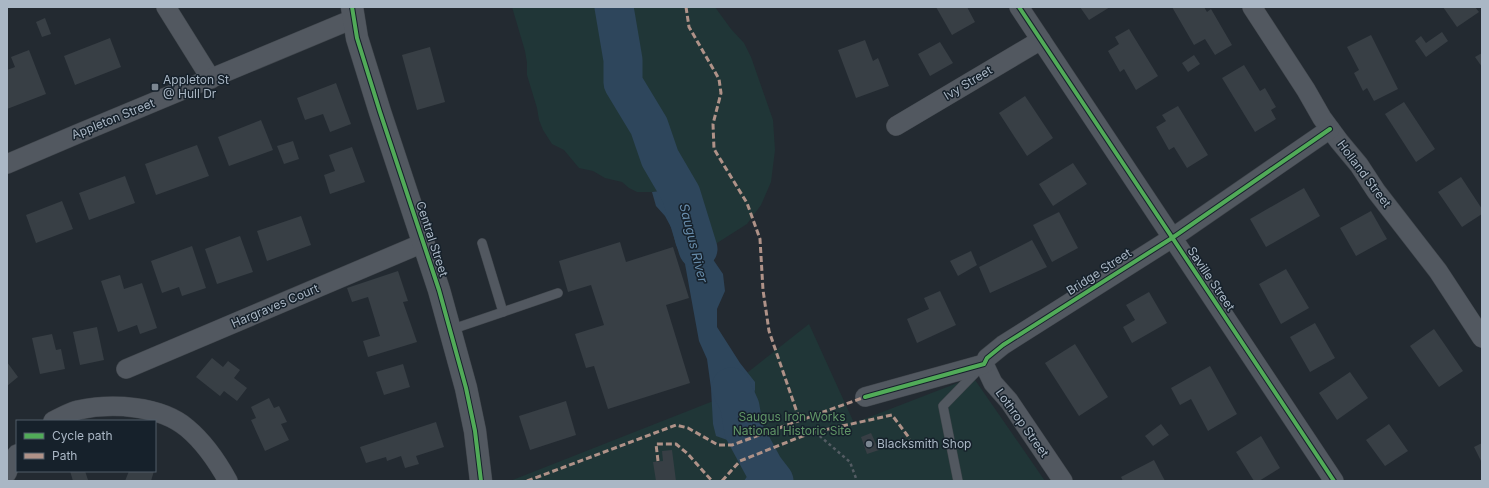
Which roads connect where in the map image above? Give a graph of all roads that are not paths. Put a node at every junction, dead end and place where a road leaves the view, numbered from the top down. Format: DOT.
graph roads {
  1 [pos="166,7"];
  2 [pos="1019,7"];
  3 [pos="1252,7"];
  4 [pos="352,13"];
  5 [pos="1041,40"];
  6 [pos="211,79"];
  7 [pos="896,126"];
  8 [pos="1330,129"];
  9 [pos="7,164"];
  10 [pos="1172,238"];
  11 [pos="423,243"];
  12 [pos="482,243"];
  13 [pos="558,293"];
  14 [pos="503,312"];
  15 [pos="450,330"];
  16 [pos="1482,338"];
  17 [pos="984,364"];
  18 [pos="126,368"];
  19 [pos="864,397"];
  20 [pos="55,420"];
  21 [pos="16,456"];
  22 [pos="7,473"];
  23 [pos="228,481"];
  24 [pos="480,481"];
  25 [pos="958,481"];
  26 [pos="1063,481"];
  27 [pos="1334,481"];
  1 -- 6 [label="street"];
  2 -- 5 [label="street, Saville Street"];
  3 -- 8 [label="street, Holland Street"];
  4 -- 6 [label="street, Appleton Street"];
  4 -- 11 [label="street, Central Street"];
  5 -- 7 [label="street, Ivy Street"];
  5 -- 10 [label="street, Saville Street"];
  6 -- 9 [label="street, Appleton Street"];
  8 -- 10 [label="street, Bridge Street"];
  8 -- 16 [label="street, Holland Street"];
  10 -- 17 [label="street, Bridge Street"];
  10 -- 27 [label="street, Saville Street"];
  11 -- 15 [label="street, Central Street"];
  11 -- 18 [label="street, Hargraves Court"];
  12 -- 14 [label="lane"];
  13 -- 14 [label="lane"];
  14 -- 15 [label="lane"];
  15 -- 24 [label="street, Central Street"];
  17 -- 19 [label="street, Bridge Street"];
  17 -- 25 [label="lane"];
  17 -- 26 [label="street, Lothrop Street"];
  20 -- 23 [label="street"];
  21 -- 22 [label="street"];
}
